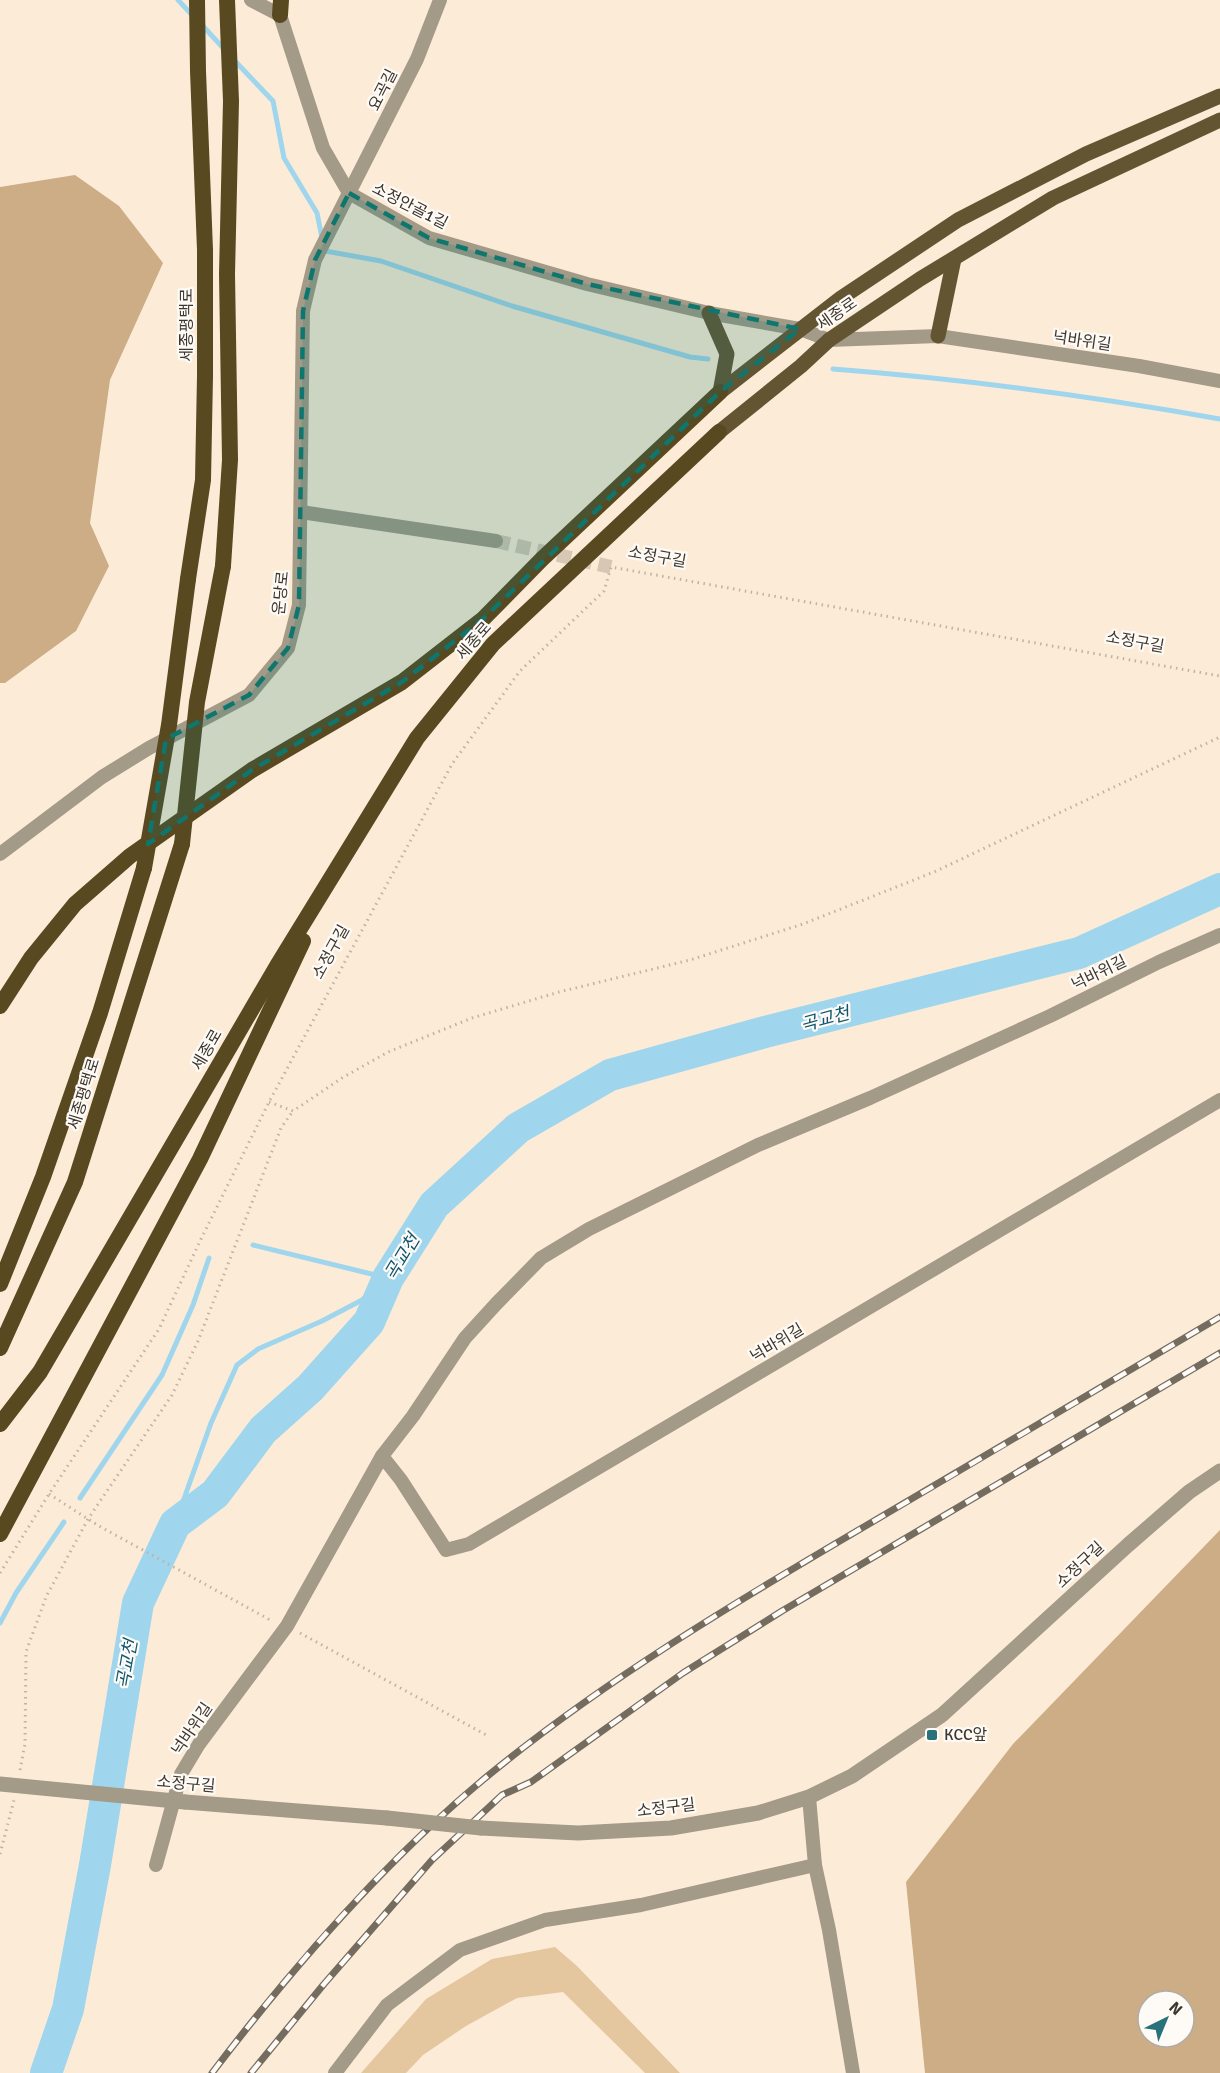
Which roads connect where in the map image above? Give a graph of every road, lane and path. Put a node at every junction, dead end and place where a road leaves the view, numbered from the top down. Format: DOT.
graph roads {
  1 [pos="197,0"];
  2 [pos="227,0"];
  3 [pos="251,0"];
  4 [pos="440,0"];
  5 [pos="280,7"];
  6 [pos="1220,96"];
  7 [pos="1220,120"];
  8 [pos="349,193"];
  9 [pos="954,259"];
  10 [pos="709,313"];
  11 [pos="800,329"];
  12 [pos="939,336"];
  13 [pos="829,340"];
  14 [pos="1220,381"];
  15 [pos="720,392"];
  16 [pos="719,432"];
  17 [pos="301,512"];
  18 [pos="496,541"];
  19 [pos="1220,676"];
  20 [pos="1220,737"];
  21 [pos="0,854"];
  22 [pos="340,862"];
  23 [pos="1220,935"];
  24 [pos="31,958"];
  25 [pos="0,995"];
  26 [pos="0,1006"];
  27 [pos="1220,1100"];
  28 [pos="269,1102"];
  29 [pos="292,1111"];
  30 [pos="0,1284"];
  31 [pos="0,1347"];
  32 [pos="0,1424"];
  33 [pos="382,1456"];
  34 [pos="1220,1471"];
  35 [pos="49,1494"];
  36 [pos="88,1519"];
  37 [pos="0,1534"];
  38 [pos="0,1573"];
  39 [pos="281,1624"];
  40 [pos="488,1736"];
  41 [pos="19,1777"];
  42 [pos="0,1784"];
  43 [pos="808,1797"];
  44 [pos="14,1799"];
  45 [pos="0,1854"];
  46 [pos="156,1865"];
  47 [pos="815,1865"];
  48 [pos="335,2073"];
  49 [pos="853,2073"];
  1 -- 30 [label="highway, 세종평택로, bridge"];
  2 -- 31 [label="highway, 세종평택로, bridge"];
  3 -- 5 [label="street, 소정안골1길"];
  4 -- 8 [label="street, 요곡길"];
  5 -- 8 [label="street, 소정안골1길"];
  6 -- 11 [label="main road, 세종로"];
  7 -- 9 [label="main road, 세종로"];
  8 -- 10 [label="street, 소정안골1길"];
  8 -- 17 [label="street, 운당로"];
  9 -- 12 [label="main road"];
  9 -- 13 [label="main road, 세종로"];
  10 -- 11 [label="street, 소정안골1길"];
  10 -- 15 [label="main road"];
  11 -- 13 [label="street, 소정안골1길"];
  11 -- 15 [label="main road, 세종로"];
  12 -- 13 [label="street, 넉바위길"];
  12 -- 14 [label="street, 넉바위길"];
  13 -- 16 [label="main road, 세종로"];
  15 -- 24 [label="highway, 세종로"];
  16 -- 22 [label="highway, 세종로"];
  17 -- 18 [label="street"];
  17 -- 21 [label="street, 운당로"];
  19 -- 28 [label="path, 소정구길"];
  20 -- 29 [label="path"];
  22 -- 32 [label="highway, 세종로"];
  22 -- 37 [label="highway"];
  23 -- 33 [label="street, 넉바위길"];
  24 -- 25 [label="highway"];
  24 -- 26 [label="highway, 세종로"];
  27 -- 33 [label="street, 넉바위길"];
  28 -- 29 [label="path"];
  28 -- 35 [label="path, 소정구길"];
  29 -- 36 [label="path"];
  33 -- 39 [label="street, 넉바위길"];
  34 -- 43 [label="street, 소정구길"];
  35 -- 36 [label="path"];
  35 -- 38 [label="path, 소정구길"];
  36 -- 39 [label="path"];
  36 -- 41 [label="path"];
  39 -- 40 [label="path"];
  39 -- 46 [label="street, 넉바위길"];
  42 -- 43 [label="street, 소정구길, bridge"];
  43 -- 47 [label="street"];
  44 -- 45 [label="path"];
  47 -- 48 [label="street"];
  47 -- 49 [label="street"];
}
